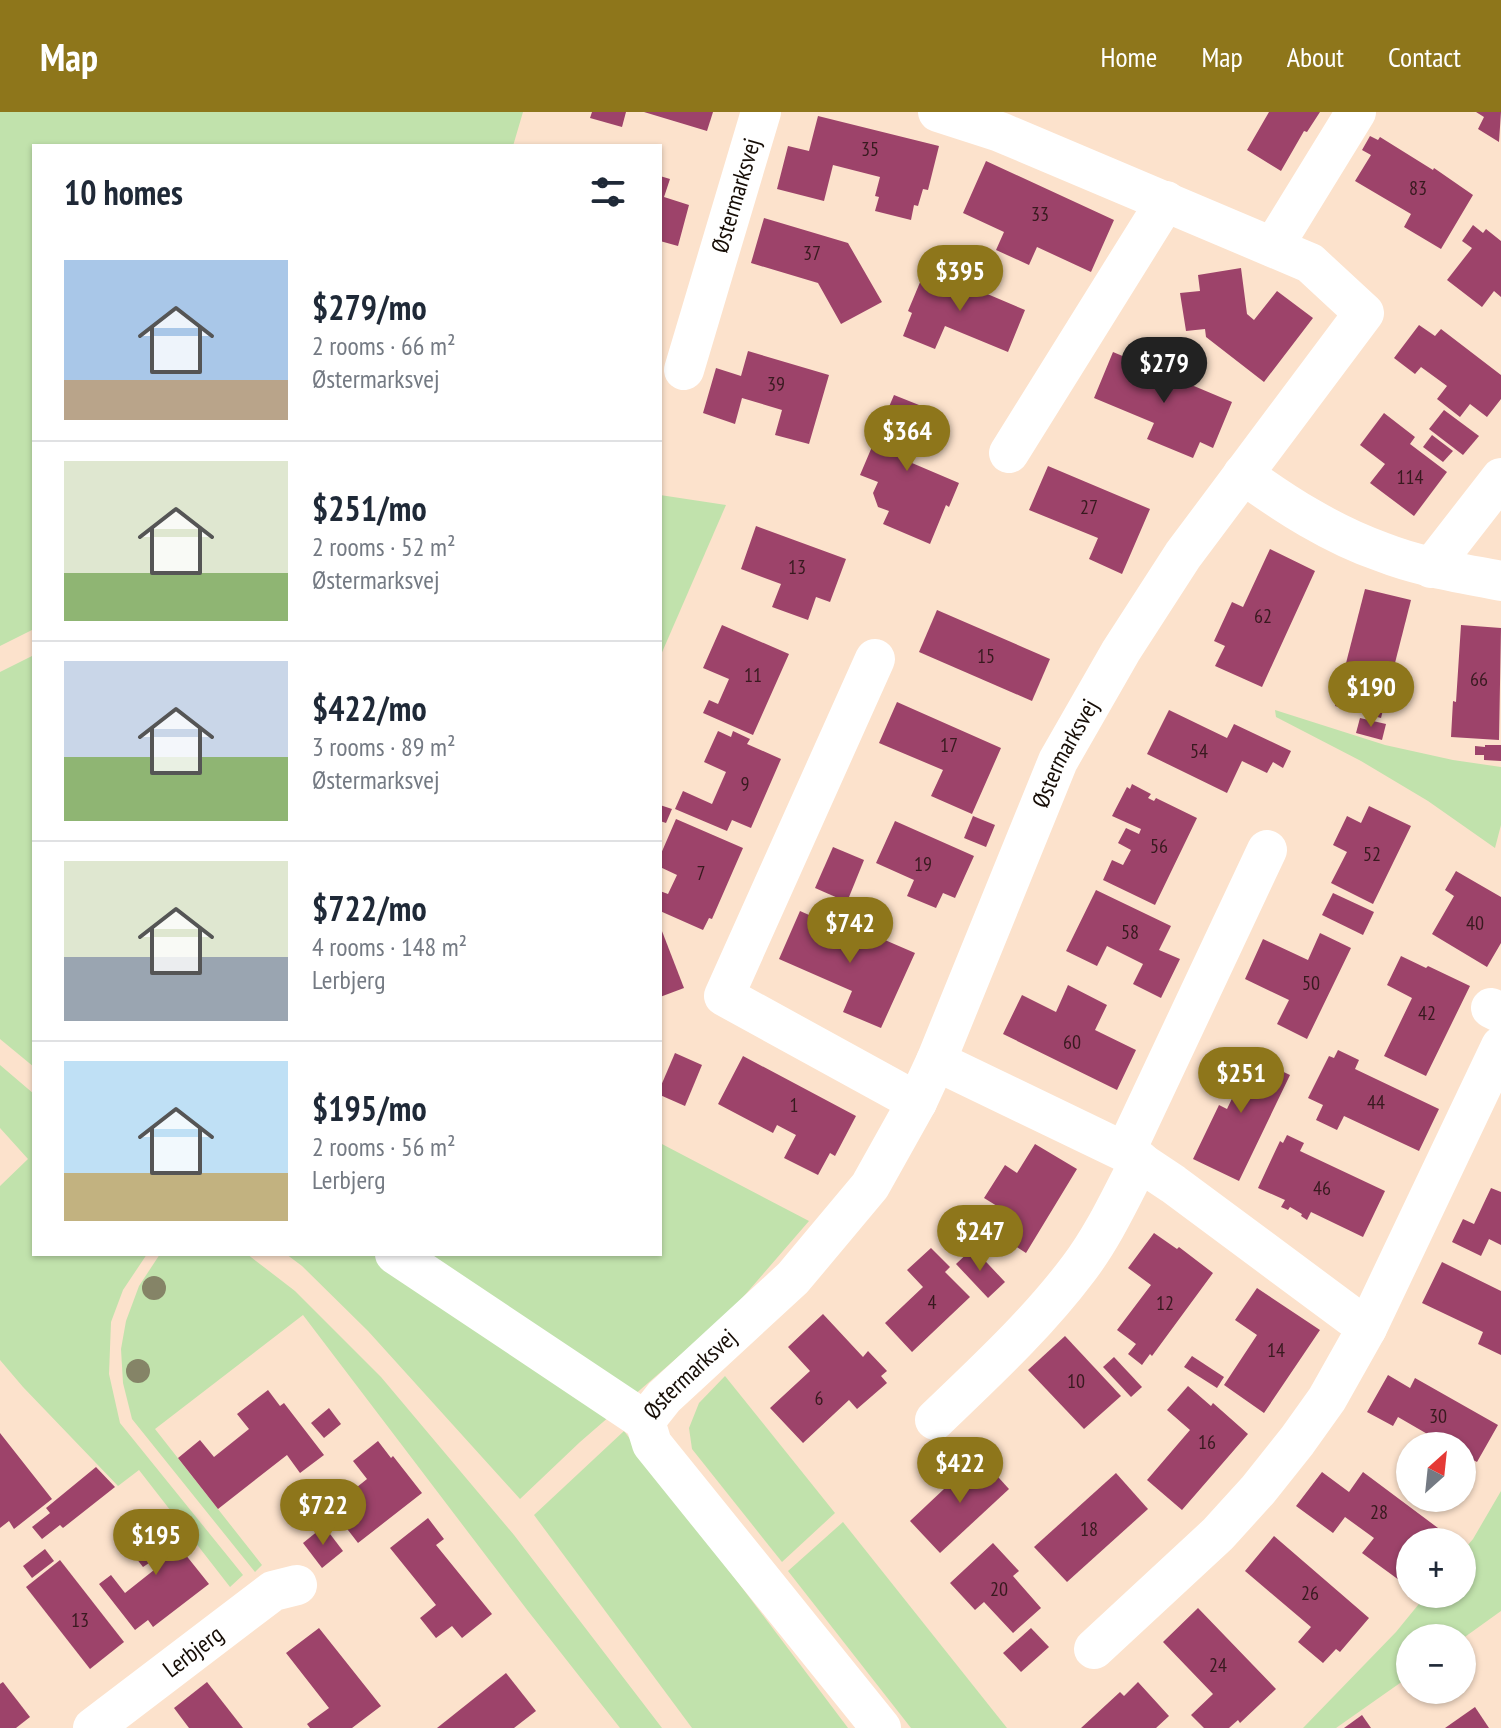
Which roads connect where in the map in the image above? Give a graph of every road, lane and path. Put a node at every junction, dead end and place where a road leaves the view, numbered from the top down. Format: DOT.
graph roads {
  1 [pos="761,112"];
  2 [pos="938,112"];
  3 [pos="1356,112"];
  4 [pos="1005,122"];
  5 [pos="1166,201"];
  6 [pos="1273,247"];
  7 [pos="684,370"];
  8 [pos="1009,453"];
  9 [pos="1243,474"];
  10 [pos="1501,478"];
  11 [pos="1431,568"];
  12 [pos="1501,581"];
  13 [pos="875,659"];
  14 [pos="1267,850"];
  15 [pos="1501,1046"];
  16 [pos="936,1061"];
  17 [pos="917,1102"];
  18 [pos="1132,1157"];
  19 [pos="398,1256"];
  20 [pos="1367,1328"];
  21 [pos="935,1420"];
  22 [pos="645,1421"];
  23 [pos="297,1585"];
  24 [pos="1094,1649"];
  25 [pos="93,1728"];
  26 [pos="881,1728"];
  1 -- 7 [label="street, Østermarksvej"];
  2 -- 4 [label="street, Østermarksvej"];
  3 -- 6 [label="street"];
  4 -- 5 [label="street, Østermarksvej"];
  5 -- 6 [label="street, Østermarksvej"];
  5 -- 8 [label="street"];
  6 -- 9 [label="street, Østermarksvej"];
  9 -- 11 [label="street"];
  9 -- 16 [label="street, Østermarksvej"];
  10 -- 11 [label="street"];
  11 -- 12 [label="street"];
  13 -- 17 [label="street"];
  14 -- 18 [label="street"];
  15 -- 20 [label="street"];
  16 -- 17 [label="street, Østermarksvej"];
  16 -- 18 [label="street"];
  17 -- 22 [label="street, Østermarksvej"];
  18 -- 20 [label="street"];
  18 -- 21 [label="street"];
  19 -- 22 [label="street"];
  20 -- 24 [label="street"];
  22 -- 26 [label="street, Østermarksvej"];
  23 -- 25 [label="street, Lerbjerg"];
}
